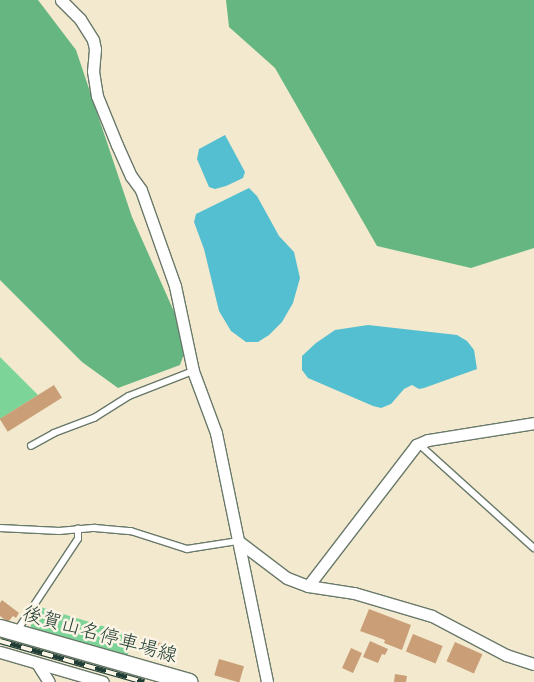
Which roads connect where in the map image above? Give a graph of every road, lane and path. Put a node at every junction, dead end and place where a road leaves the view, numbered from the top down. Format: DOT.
graph roads {
  1 [pos="61,0"];
  2 [pos="193,371"];
  3 [pos="534,423"];
  4 [pos="419,444"];
  5 [pos="31,446"];
  6 [pos="0,528"];
  7 [pos="78,529"];
  8 [pos="238,541"];
  9 [pos="534,548"];
  10 [pos="308,586"];
  11 [pos="0,628"];
  12 [pos="17,632"];
  13 [pos="0,652"];
  14 [pos="37,663"];
  15 [pos="534,664"];
  16 [pos="49,682"];
  17 [pos="103,682"];
  18 [pos="189,682"];
  19 [pos="267,682"];
  1 -- 2 [label="street"];
  2 -- 5 [label="lane"];
  2 -- 8 [label="street"];
  3 -- 4 [label="street"];
  4 -- 9 [label="lane"];
  4 -- 10 [label="street"];
  6 -- 7 [label="lane"];
  7 -- 8 [label="lane"];
  7 -- 12 [label="lane"];
  8 -- 10 [label="street"];
  8 -- 19 [label="street"];
  10 -- 15 [label="street"];
  11 -- 12 [label="main road, 後賀山名停車場線"];
  12 -- 18 [label="main road, 後賀山名停車場線"];
  13 -- 14 [label="street"];
  14 -- 16 [label="street"];
  14 -- 17 [label="street"];
}
